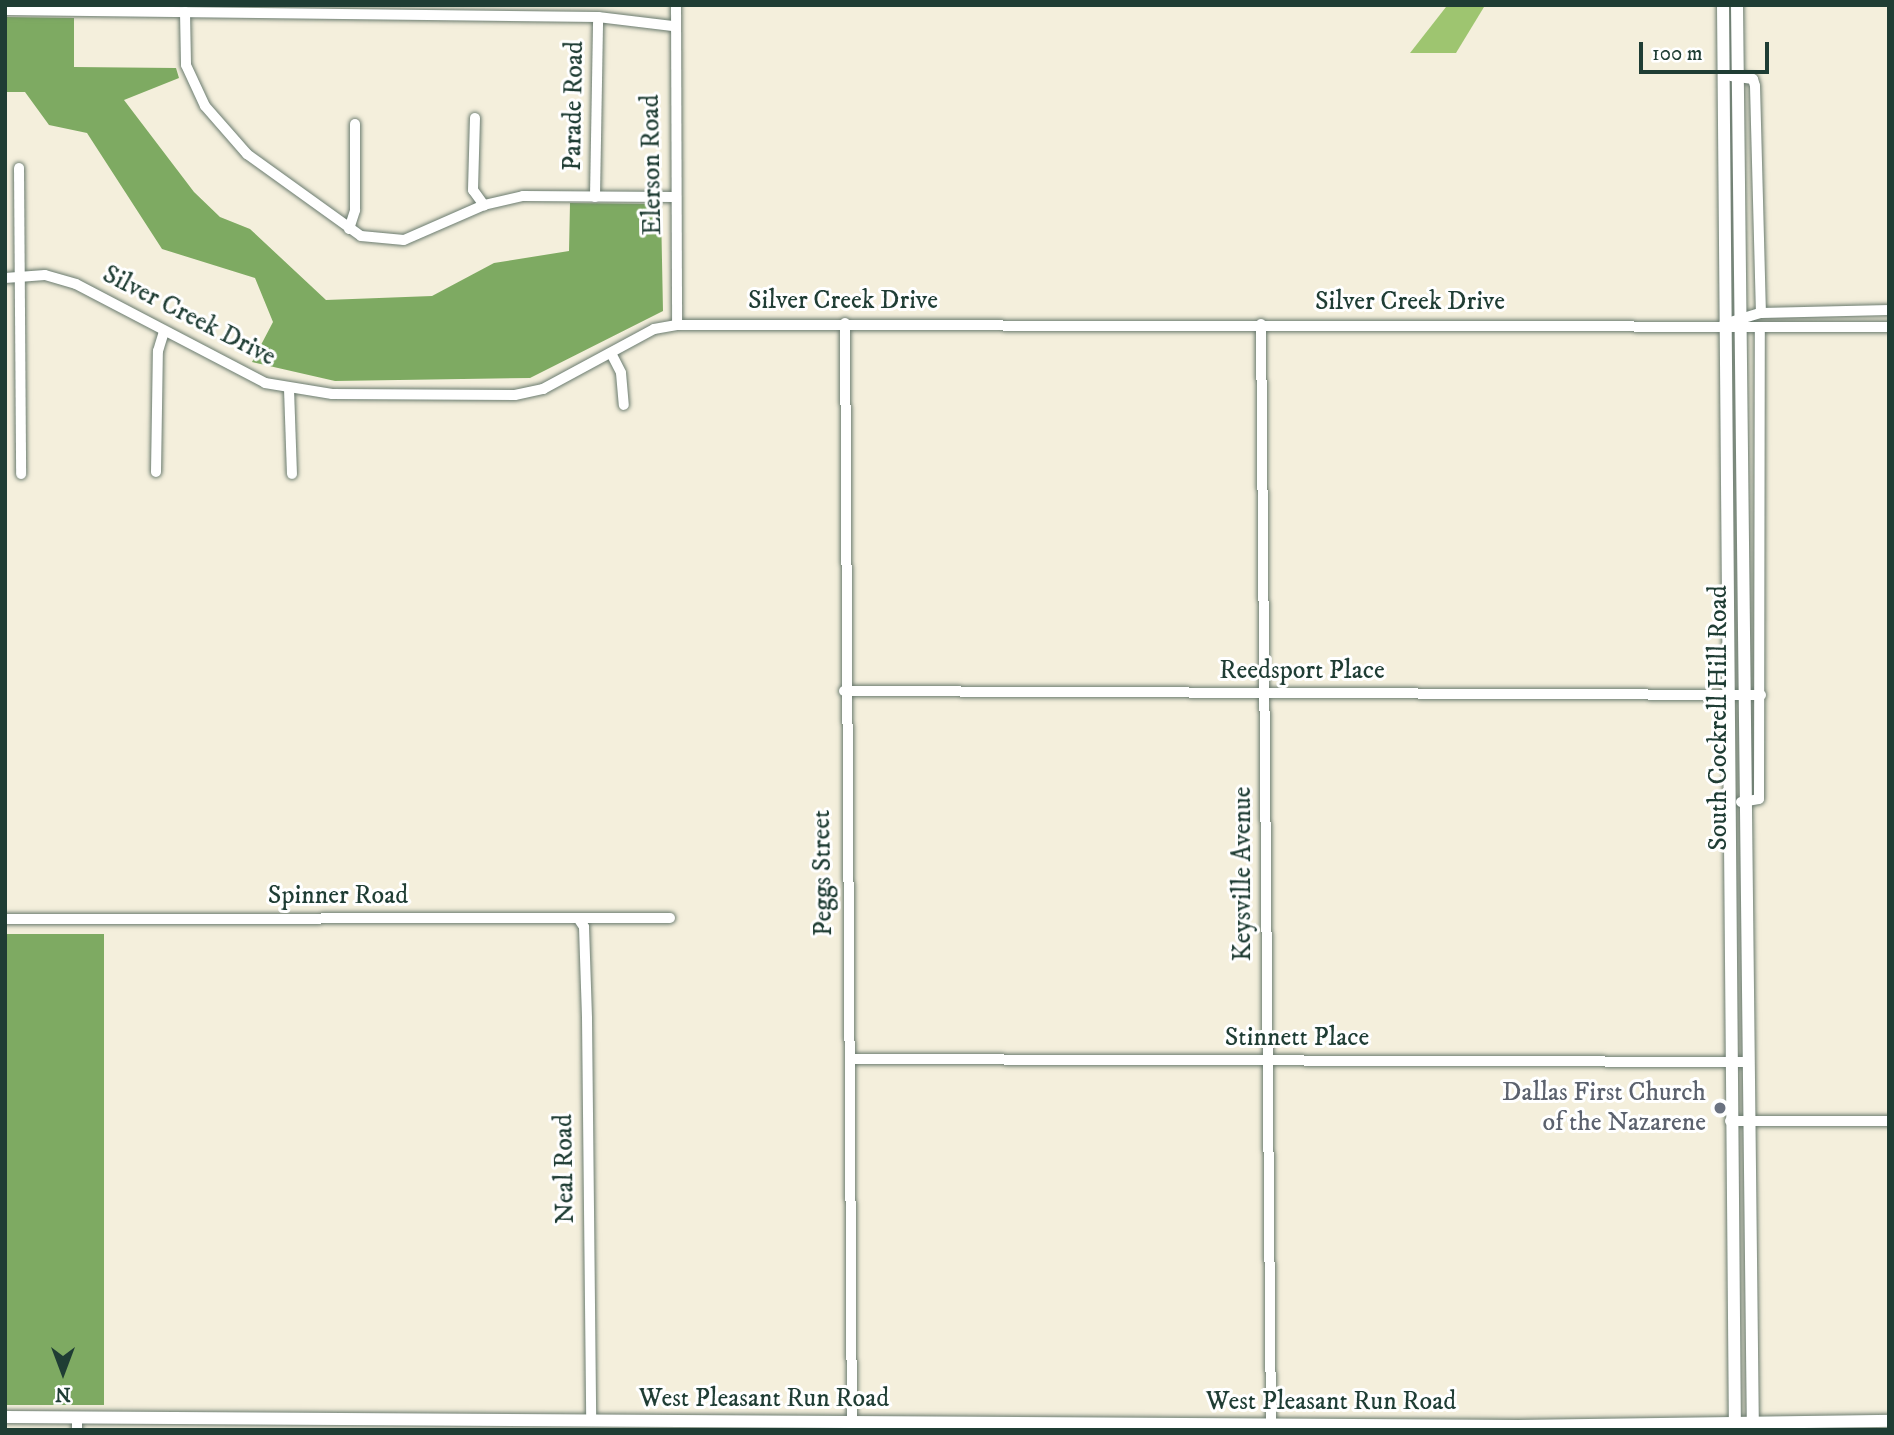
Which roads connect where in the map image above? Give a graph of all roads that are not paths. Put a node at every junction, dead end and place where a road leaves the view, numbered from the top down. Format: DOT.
graph roads {
  1 [pos="676,5"];
  2 [pos="1723,5"];
  3 [pos="1737,5"];
  4 [pos="5,10"];
  5 [pos="185,12"];
  6 [pos="598,17"];
  7 [pos="672,26"];
  8 [pos="1723,76"];
  9 [pos="1737,76"];
  10 [pos="475,118"];
  11 [pos="355,124"];
  12 [pos="19,169"];
  13 [pos="594,197"];
  14 [pos="675,197"];
  15 [pos="484,205"];
  16 [pos="349,229"];
  17 [pos="19,272"];
  18 [pos="5,278"];
  19 [pos="1889,310"];
  20 [pos="1761,313"];
  21 [pos="1739,322"];
  22 [pos="845,323"];
  23 [pos="1261,324"];
  24 [pos="1724,324"];
  25 [pos="677,325"];
  26 [pos="1889,327"];
  27 [pos="1760,329"];
  28 [pos="164,331"];
  29 [pos="611,353"];
  30 [pos="289,389"];
  31 [pos="624,405"];
  32 [pos="156,472"];
  33 [pos="21,474"];
  34 [pos="292,474"];
  35 [pos="1741,538"];
  36 [pos="1756,538"];
  37 [pos="844,691"];
  38 [pos="1264,694"];
  39 [pos="1725,694"];
  40 [pos="1741,695"];
  41 [pos="1761,695"];
  42 [pos="1741,802"];
  43 [pos="578,918"];
  44 [pos="670,918"];
  45 [pos="5,919"];
  46 [pos="850,1059"];
  47 [pos="1267,1060"];
  48 [pos="1728,1062"];
  49 [pos="1745,1062"];
  50 [pos="1730,1121"];
  51 [pos="1745,1121"];
  52 [pos="1889,1121"];
  53 [pos="5,1417"];
  54 [pos="1889,1421"];
  55 [pos="591,1422"];
  56 [pos="852,1422"];
  57 [pos="83,1423"];
  58 [pos="1271,1423"];
  59 [pos="1735,1425"];
  60 [pos="1752,1425"];
  61 [pos="1522,1426"];
  62 [pos="1870,1426"];
  63 [pos="1230,1428"];
  64 [pos="1542,1430"];
  1 -- 7 [label="street, Elerson Road"];
  2 -- 8 [label="main road, South Cockrell Hill Road"];
  3 -- 9 [label="main road, South Cockrell Hill Road"];
  4 -- 5 [label="street"];
  5 -- 6 [label="street"];
  5 -- 16 [label="street"];
  6 -- 7 [label="street"];
  6 -- 13 [label="street, Parade Road"];
  7 -- 14 [label="street, Elerson Road"];
  8 -- 9 [label="street"];
  8 -- 24 [label="main road, South Cockrell Hill Road"];
  9 -- 20 [label="street"];
  9 -- 21 [label="main road, South Cockrell Hill Road"];
  10 -- 15 [label="street"];
  11 -- 16 [label="street"];
  12 -- 17 [label="street"];
  13 -- 14 [label="street"];
  13 -- 15 [label="street"];
  14 -- 25 [label="street, Elerson Road"];
  15 -- 16 [label="street"];
  17 -- 18 [label="street"];
  17 -- 28 [label="street, Silver Creek Drive"];
  17 -- 33 [label="street"];
  19 -- 20 [label="street, Silver Creek Drive"];
  20 -- 21 [label="street, Silver Creek Drive"];
  21 -- 24 [label="street, Silver Creek Drive"];
  21 -- 27 [label="street, Silver Creek Drive"];
  21 -- 35 [label="main road, South Cockrell Hill Road"];
  22 -- 23 [label="street, Silver Creek Drive"];
  22 -- 25 [label="street, Silver Creek Drive"];
  22 -- 37 [label="street, Peggs Street"];
  23 -- 24 [label="street, Silver Creek Drive"];
  23 -- 38 [label="street, Keysville Avenue"];
  24 -- 39 [label="main road, South Cockrell Hill Road"];
  25 -- 29 [label="street, Silver Creek Drive"];
  26 -- 27 [label="street, Silver Creek Drive"];
  27 -- 36 [label="street"];
  28 -- 30 [label="street, Silver Creek Drive"];
  28 -- 32 [label="street"];
  29 -- 30 [label="street, Silver Creek Drive"];
  29 -- 31 [label="street"];
  30 -- 34 [label="street"];
  35 -- 36 [label="street"];
  35 -- 40 [label="main road, South Cockrell Hill Road"];
  36 -- 41 [label="street"];
  37 -- 38 [label="street, Reedsport Place"];
  37 -- 46 [label="street, Peggs Street"];
  38 -- 39 [label="street, Reedsport Place"];
  38 -- 47 [label="street, Keysville Avenue"];
  39 -- 40 [label="street, Reedsport Place"];
  39 -- 48 [label="main road, South Cockrell Hill Road"];
  40 -- 41 [label="street, Reedsport Place"];
  40 -- 42 [label="main road, South Cockrell Hill Road"];
  41 -- 42 [label="street"];
  42 -- 49 [label="main road, South Cockrell Hill Road"];
  43 -- 44 [label="street, Spinner Road"];
  43 -- 45 [label="street, Spinner Road"];
  43 -- 55 [label="street, Neal Road"];
  46 -- 47 [label="street, Stinnett Place"];
  46 -- 56 [label="street, Peggs Street"];
  47 -- 48 [label="street, Stinnett Place"];
  47 -- 58 [label="street, Keysville Avenue"];
  48 -- 49 [label="street, Stinnett Place"];
  48 -- 50 [label="main road, South Cockrell Hill Road"];
  49 -- 51 [label="main road, South Cockrell Hill Road"];
  50 -- 51 [label="street"];
  50 -- 59 [label="main road, South Cockrell Hill Road"];
  51 -- 52 [label="street"];
  51 -- 60 [label="main road, South Cockrell Hill Road"];
  53 -- 57 [label="main road, West Pleasant Run Road"];
  54 -- 62 [label="main road, West Pleasant Run Road"];
  55 -- 56 [label="main road, West Pleasant Run Road"];
  55 -- 57 [label="main road, West Pleasant Run Road"];
  56 -- 63 [label="main road, West Pleasant Run Road"];
  58 -- 61 [label="main road, West Pleasant Run Road"];
  58 -- 63 [label="main road, West Pleasant Run Road"];
  59 -- 60 [label="main road, West Pleasant Run Road"];
  59 -- 61 [label="main road, West Pleasant Run Road"];
  60 -- 62 [label="main road, West Pleasant Run Road"];
  61 -- 64 [label="main road, West Pleasant Run Road"];
}
